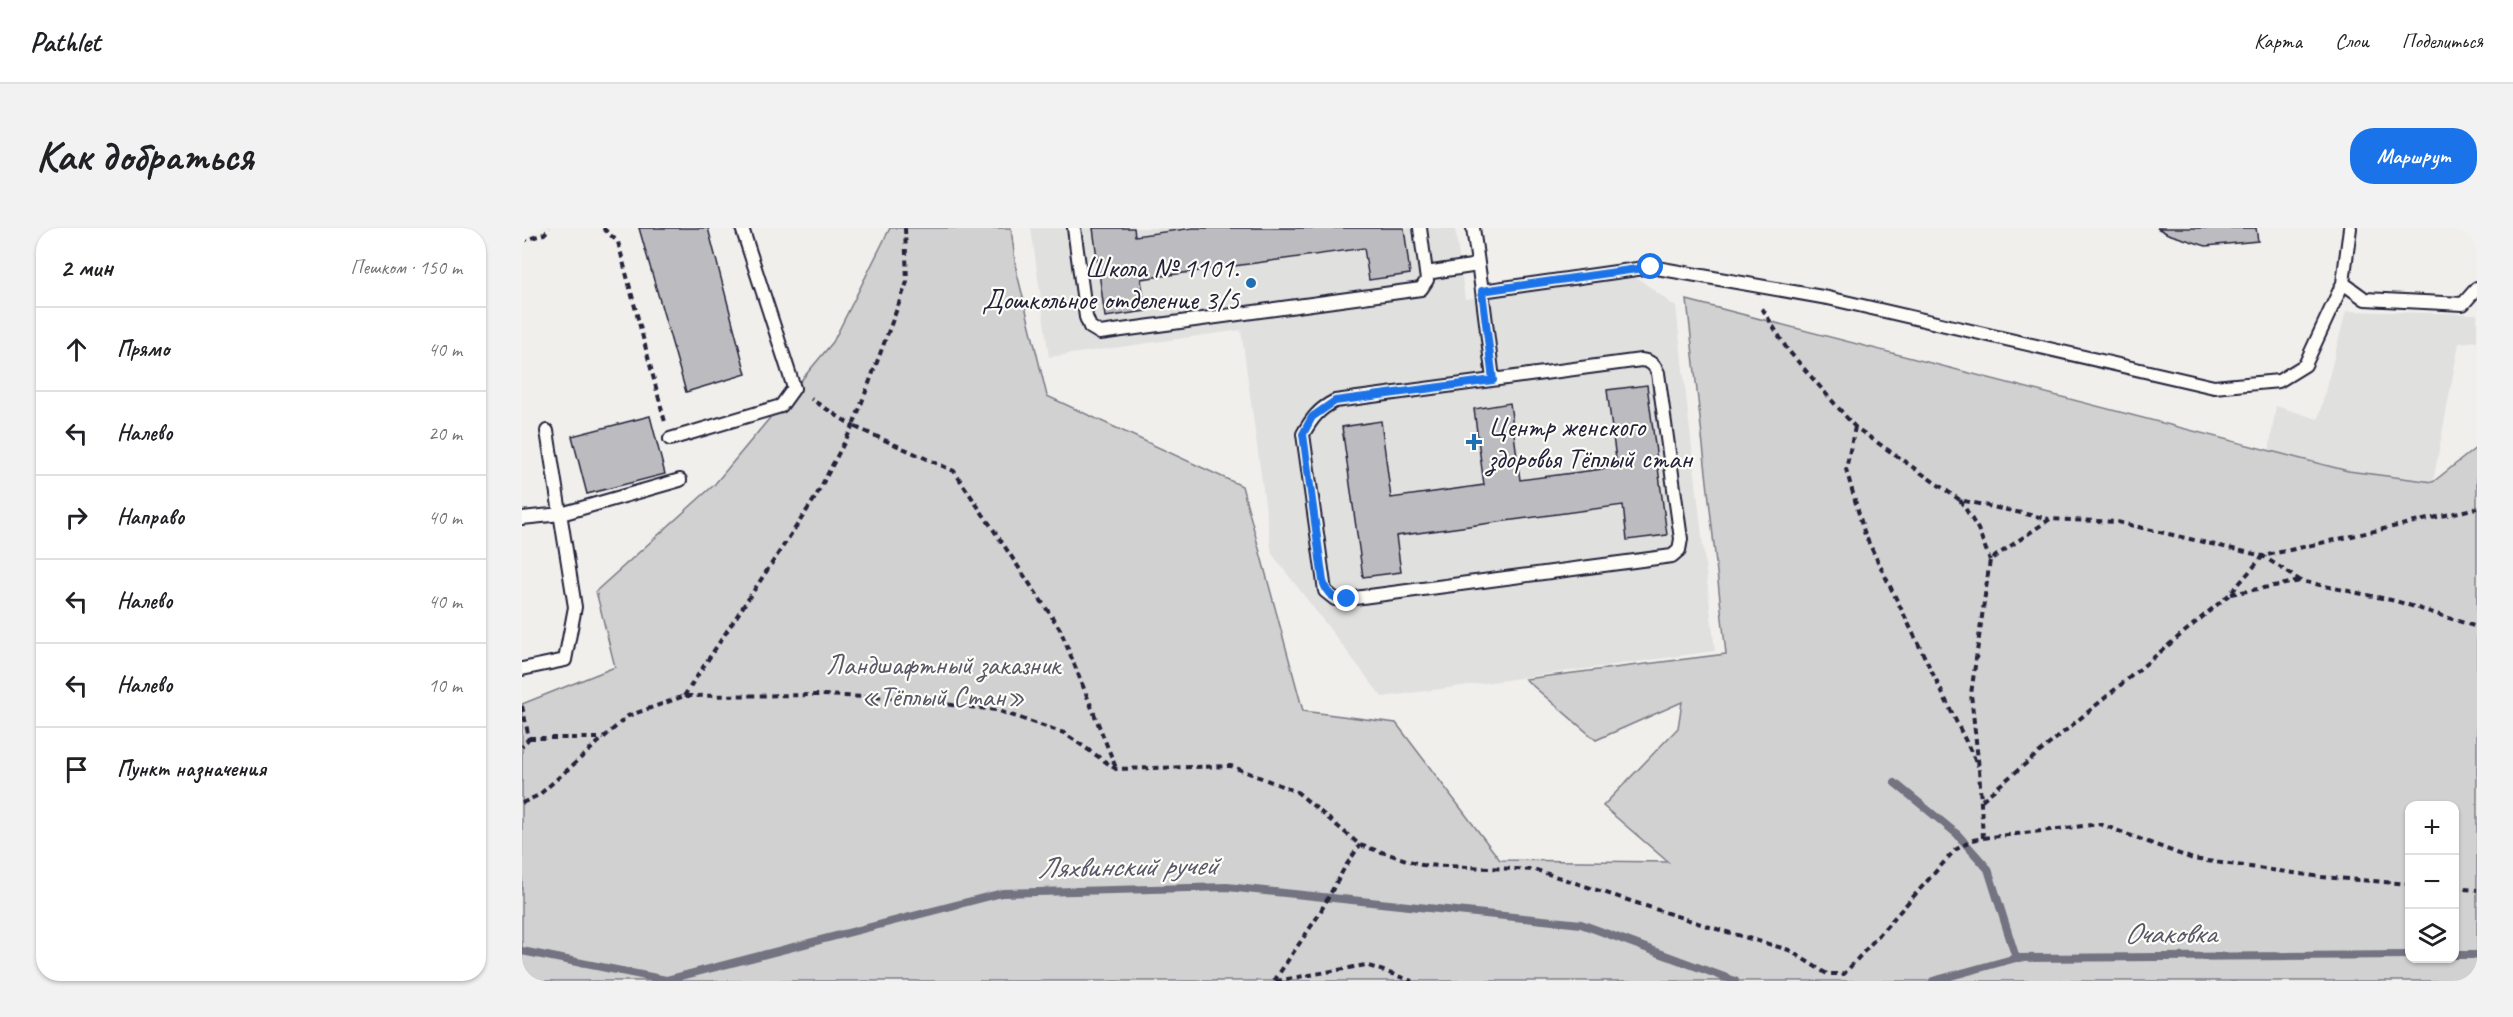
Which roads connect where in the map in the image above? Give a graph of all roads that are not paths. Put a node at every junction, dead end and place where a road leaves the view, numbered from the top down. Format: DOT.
graph roads {
  1 [pos="742,228"];
  2 [pos="1074,228"];
  3 [pos="1420,228"];
  4 [pos="1473,228"];
  5 [pos="2350,228"];
  6 [pos="1478,265"];
  7 [pos="1426,273"];
  8 [pos="2343,283"];
  9 [pos="2477,288"];
  10 [pos="1482,291"];
  11 [pos="1493,380"];
  12 [pos="548,431"];
  13 [pos="670,439"];
  14 [pos="680,480"];
  15 [pos="561,514"];
  16 [pos="522,518"];
  17 [pos="522,669"];
  1 -- 13 [label="lane"];
  2 -- 7 [label="lane"];
  3 -- 7 [label="lane"];
  4 -- 6 [label="lane"];
  5 -- 8 [label="lane"];
  6 -- 7 [label="lane"];
  6 -- 10 [label="lane"];
  8 -- 9 [label="lane"];
  8 -- 10 [label="lane"];
  10 -- 11 [label="lane"];
  11 -- 11 [label="lane"];
  12 -- 15 [label="lane"];
  14 -- 15 [label="lane"];
  15 -- 16 [label="lane"];
  15 -- 17 [label="lane"];
}
